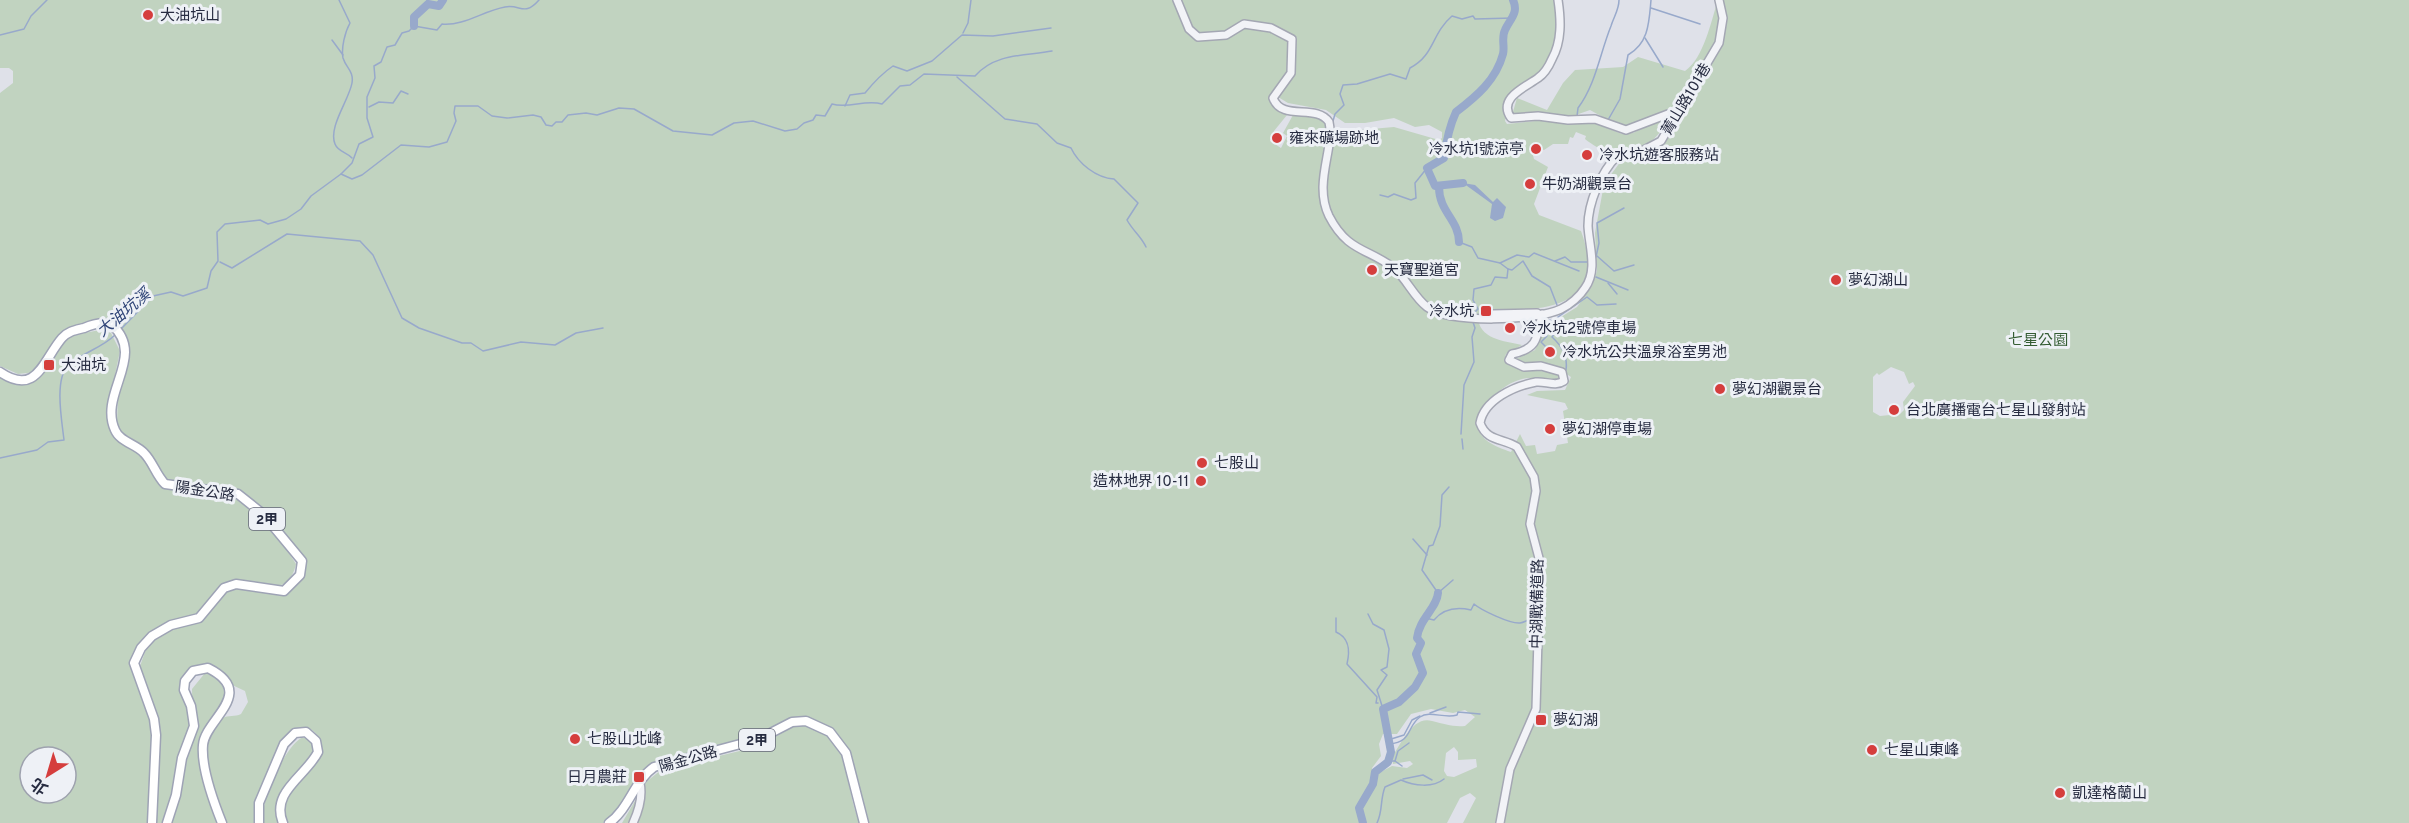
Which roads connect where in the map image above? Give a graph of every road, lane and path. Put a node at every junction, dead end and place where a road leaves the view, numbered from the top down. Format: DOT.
graph roads {
  1 [pos="1177,0"];
  2 [pos="1558,0"];
  3 [pos="1719,0"];
  4 [pos="1675,116"];
  5 [pos="1542,314"];
  6 [pos="1488,316"];
  7 [pos="0,372"];
  8 [pos="640,783"];
  9 [pos="152,823"];
  10 [pos="167,823"];
  11 [pos="222,823"];
  12 [pos="259,823"];
  13 [pos="283,823"];
  14 [pos="609,823"];
  15 [pos="633,823"];
  16 [pos="864,823"];
  17 [pos="1500,823"];
  1 -- 6 [label="street"];
  2 -- 4 [label="street"];
  3 -- 4 [label="street, 菁山路101巷"];
  4 -- 5 [label="street, 菁山路101巷"];
  5 -- 6 [label="street"];
  5 -- 6 [label="street"];
  5 -- 17 [label="street, 中湖戰備道路"];
  7 -- 9 [label="main road, 陽金公路 / 2甲"];
  8 -- 14 [label="main road, 陽金公路 / 2甲"];
  8 -- 15 [label="street"];
  8 -- 16 [label="main road, 陽金公路 / 2甲"];
  10 -- 11 [label="main road"];
  12 -- 13 [label="main road"];
}
